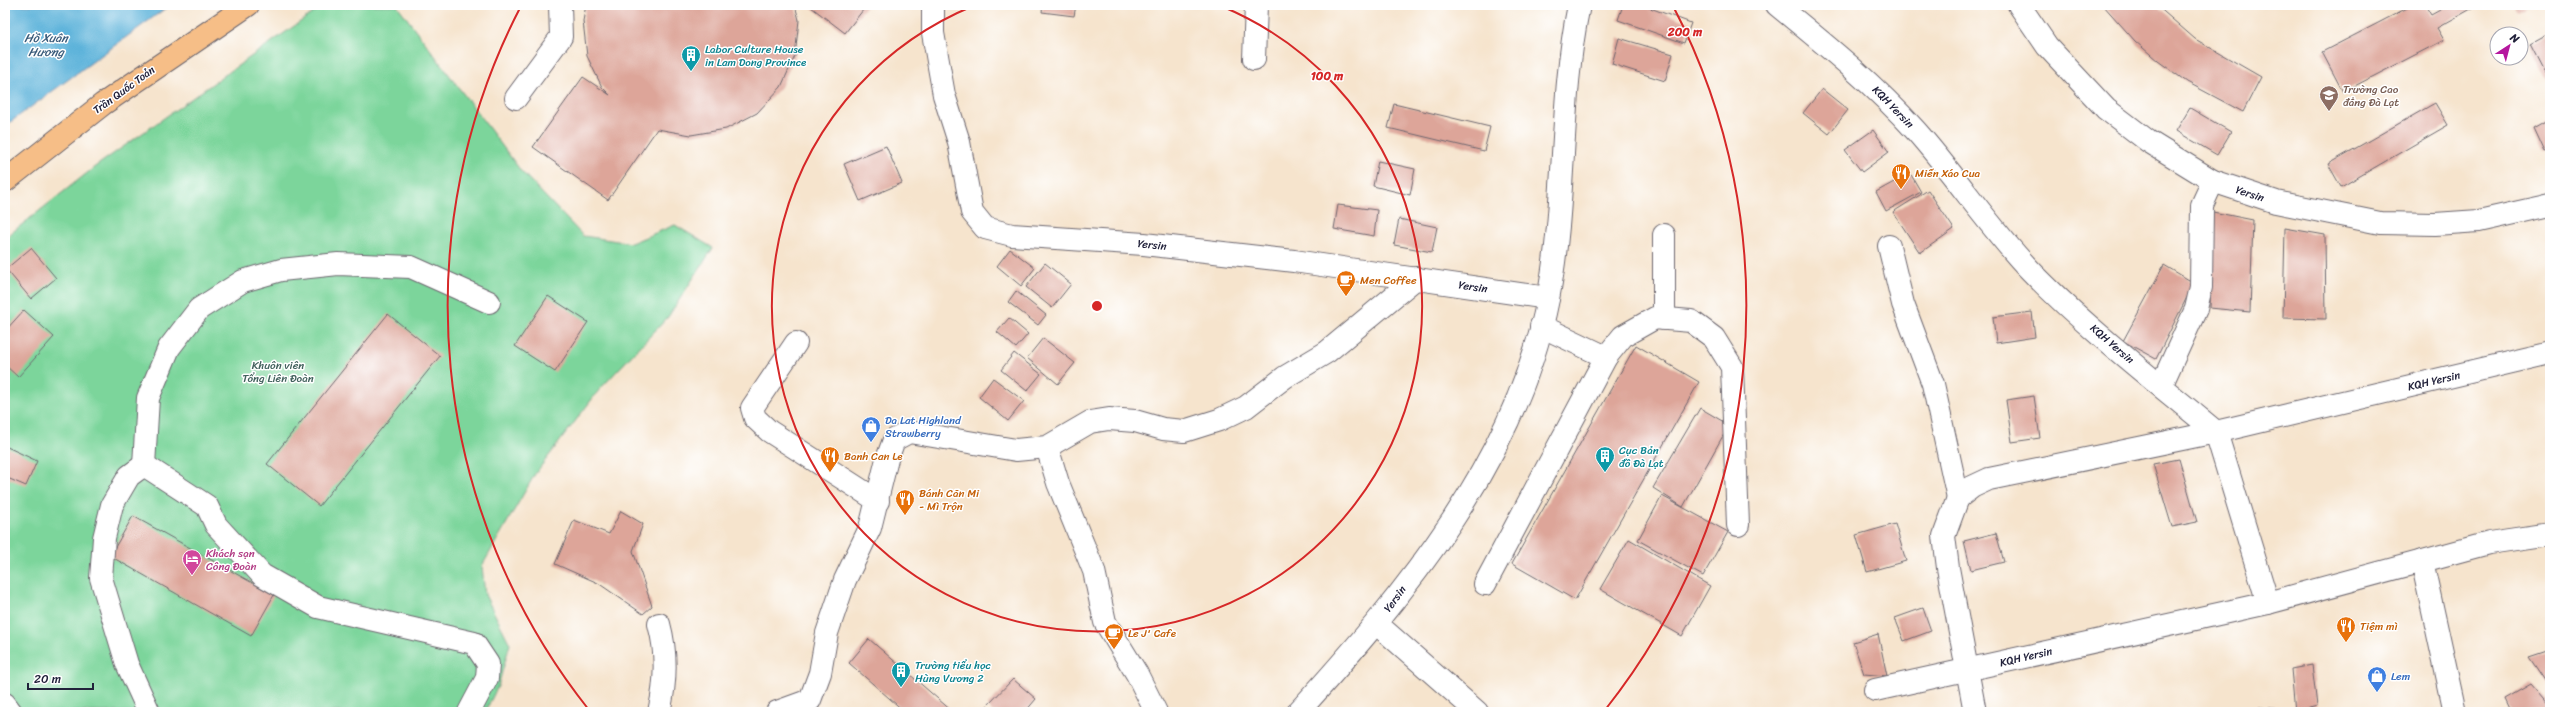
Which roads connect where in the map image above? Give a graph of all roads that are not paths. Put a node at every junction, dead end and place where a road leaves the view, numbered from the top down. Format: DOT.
graph roads {
  1 [pos="248,5"];
  2 [pos="560,5"];
  3 [pos="933,5"];
  4 [pos="1256,5"];
  5 [pos="1579,5"];
  6 [pos="1777,5"];
  7 [pos="2018,5"];
  8 [pos="1254,59"];
  9 [pos="516,98"];
  10 [pos="5,181"];
  11 [pos="2213,181"];
  12 [pos="2550,205"];
  13 [pos="1664,234"];
  14 [pos="1888,246"];
  15 [pos="1416,278"];
  16 [pos="1548,298"];
  17 [pos="488,302"];
  18 [pos="1664,319"];
  19 [pos="1541,326"];
  20 [pos="796,343"];
  21 [pos="2550,353"];
  22 [pos="1606,357"];
  23 [pos="2161,386"];
  24 [pos="2216,432"];
  25 [pos="1047,447"];
  26 [pos="144,465"];
  27 [pos="1958,498"];
  28 [pos="878,502"];
  29 [pos="1738,525"];
  30 [pos="2550,534"];
  31 [pos="2422,561"];
  32 [pos="1485,584"];
  33 [pos="2268,603"];
  34 [pos="659,624"];
  35 [pos="1376,624"];
  36 [pos="1967,670"];
  37 [pos="1875,690"];
  38 [pos="5,704"];
  39 [pos="816,706"];
  40 [pos="11,712"];
  41 [pos="149,712"];
  42 [pos="470,712"];
  43 [pos="659,712"];
  44 [pos="778,712"];
  45 [pos="1156,712"];
  46 [pos="1298,712"];
  47 [pos="1477,712"];
  48 [pos="1975,712"];
  49 [pos="2455,712"];
  1 -- 10 [label="main road, Trần Quốc Toản"];
  2 -- 9 [label="street"];
  3 -- 15 [label="street, Yersin"];
  4 -- 8 [label="street"];
  5 -- 16 [label="street, Yersin"];
  6 -- 23 [label="street, KQH Yersin"];
  7 -- 11 [label="street, Yersin"];
  11 -- 12 [label="street, Yersin"];
  11 -- 23 [label="street"];
  13 -- 18 [label="street"];
  14 -- 27 [label="street"];
  15 -- 16 [label="street, Yersin"];
  15 -- 25 [label="street"];
  16 -- 19 [label="street, Yersin"];
  17 -- 26 [label="street"];
  18 -- 22 [label="street"];
  18 -- 29 [label="street"];
  19 -- 22 [label="street"];
  19 -- 35 [label="street, Yersin"];
  20 -- 28 [label="street"];
  21 -- 24 [label="street, KQH Yersin"];
  22 -- 32 [label="street"];
  23 -- 24 [label="street, KQH Yersin"];
  24 -- 27 [label="street"];
  24 -- 33 [label="street"];
  25 -- 28 [label="street"];
  25 -- 45 [label="street"];
  26 -- 41 [label="street"];
  26 -- 42 [label="street"];
  27 -- 36 [label="street"];
  28 -- 39 [label="street"];
  30 -- 31 [label="street, KQH Yersin"];
  31 -- 33 [label="street, KQH Yersin"];
  31 -- 49 [label="street"];
  33 -- 36 [label="street, KQH Yersin"];
  34 -- 43 [label="street"];
  35 -- 46 [label="street, Yersin"];
  35 -- 47 [label="street"];
  36 -- 37 [label="street, KQH Yersin"];
  36 -- 48 [label="street"];
  38 -- 40 [label="street"];
  39 -- 44 [label="street"];
}
